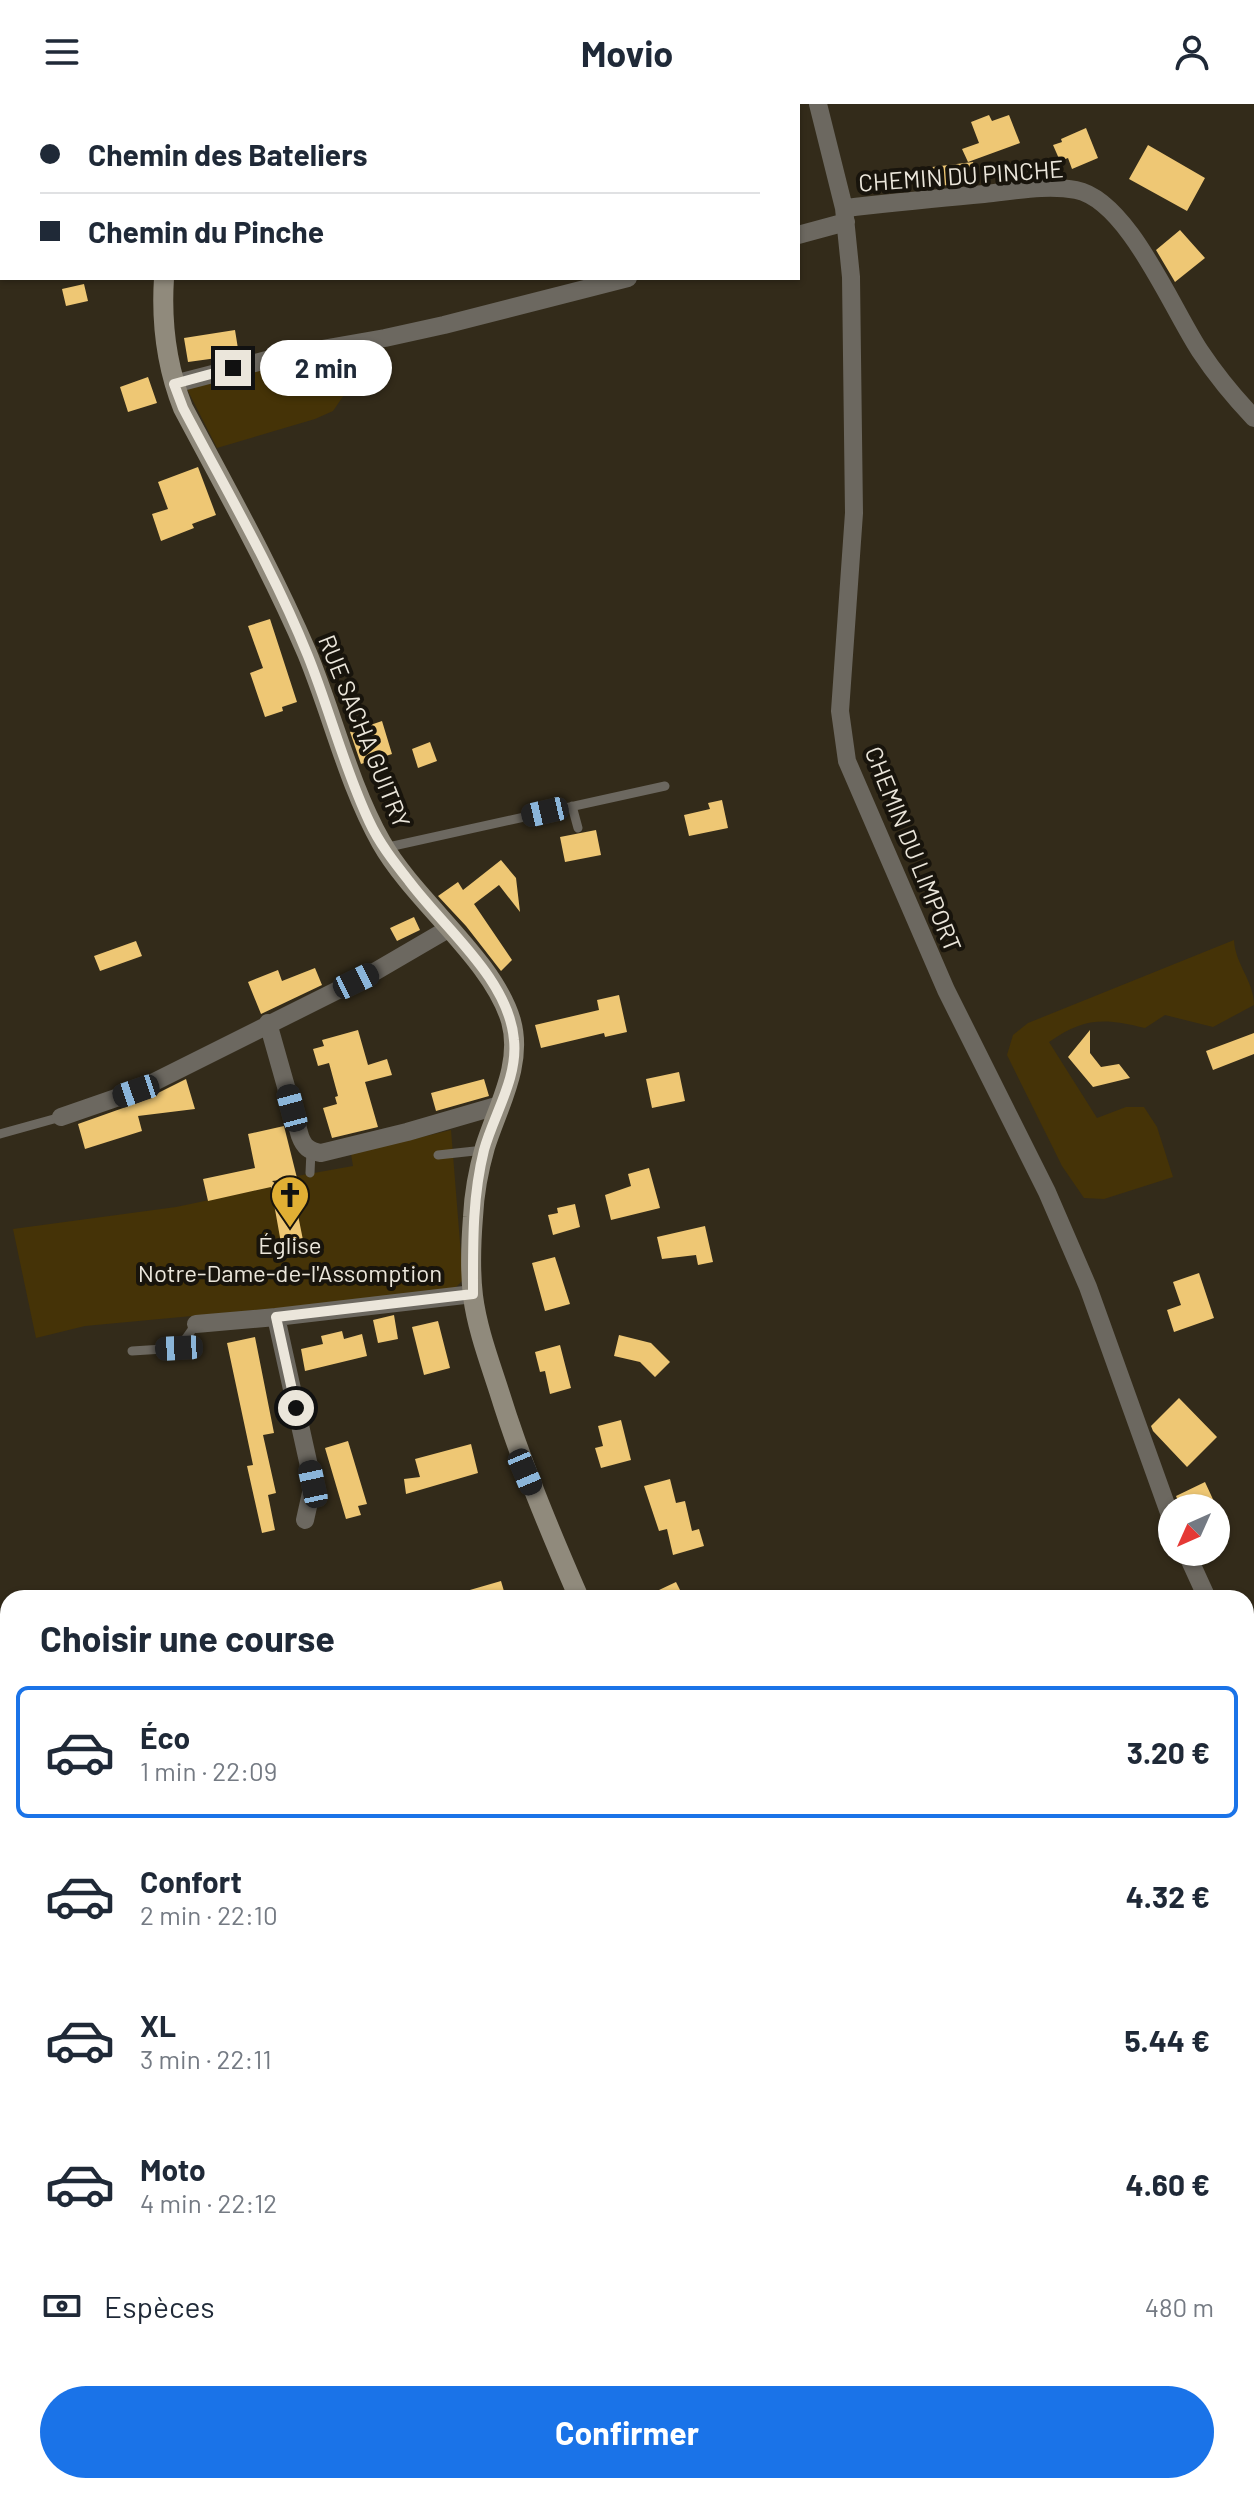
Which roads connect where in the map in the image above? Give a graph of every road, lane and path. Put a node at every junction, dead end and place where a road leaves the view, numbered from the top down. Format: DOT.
graph roads {
  1 [pos="818,104"];
  2 [pos="845,215"];
  3 [pos="800,234"];
  4 [pos="164,280"];
  5 [pos="620,280"];
  6 [pos="174,384"];
  7 [pos="1254,418"];
  8 [pos="665,786"];
  9 [pos="572,806"];
  10 [pos="578,828"];
  11 [pos="384,848"];
  12 [pos="448,929"];
  13 [pos="268,1023"];
  14 [pos="500,1105"];
  15 [pos="61,1117"];
  16 [pos="0,1134"];
  17 [pos="484,1150"];
  18 [pos="311,1151"];
  19 [pos="438,1155"];
  20 [pos="310,1173"];
  21 [pos="473,1294"];
  22 [pos="276,1317"];
  23 [pos="196,1324"];
  24 [pos="132,1351"];
  25 [pos="1162,1494"];
  26 [pos="305,1520"];
  27 [pos="1192,1566"];
  28 [pos="576,1590"];
  29 [pos="1203,1590"];
  1 -- 2 [label="street, CHEMIN DU LIMPORT"];
  2 -- 3 [label="street, CHEMIN DU PINCHE"];
  2 -- 7 [label="street, CHEMIN DU PINCHE"];
  2 -- 25 [label="street, CHEMIN DU LIMPORT"];
  4 -- 6 [label="street, RUE SACHA GUITRY"];
  5 -- 6 [label="street"];
  6 -- 11 [label="street, RUE SACHA GUITRY"];
  8 -- 9 [label="lane"];
  9 -- 10 [label="lane"];
  9 -- 11 [label="lane"];
  11 -- 12 [label="street, RUE SACHA GUITRY"];
  12 -- 13 [label="street"];
  12 -- 14 [label="street, RUE SACHA GUITRY"];
  13 -- 15 [label="street"];
  13 -- 18 [label="street"];
  14 -- 17 [label="street, RUE SACHA GUITRY"];
  14 -- 18 [label="street"];
  15 -- 16 [label="lane"];
  17 -- 19 [label="lane"];
  17 -- 21 [label="street, RUE SACHA GUITRY"];
  18 -- 20 [label="lane"];
  21 -- 22 [label="street"];
  21 -- 28 [label="street, RUE SACHA GUITRY"];
  22 -- 23 [label="street"];
  22 -- 26 [label="street"];
  23 -- 24 [label="lane"];
  27 -- 29 [label="street"];
}
